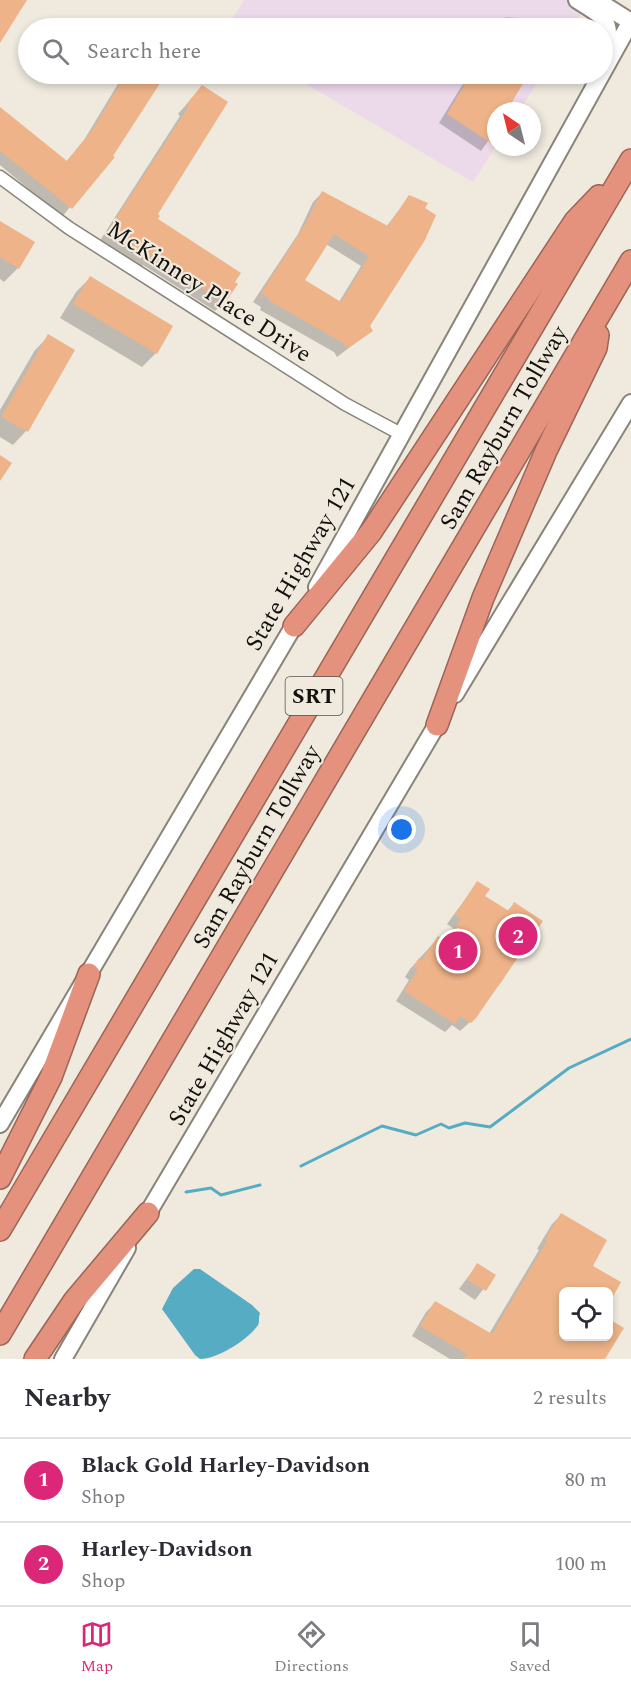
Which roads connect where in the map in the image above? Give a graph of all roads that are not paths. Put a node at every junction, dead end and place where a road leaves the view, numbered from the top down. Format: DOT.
graph roads {
  1 [pos="577,0"];
  2 [pos="595,0"];
  3 [pos="604,18"];
  4 [pos="631,22"];
  5 [pos="631,50"];
  6 [pos="613,55"];
  7 [pos="613,63"];
  8 [pos="597,84"];
  9 [pos="630,161"];
  10 [pos="0,177"];
  11 [pos="631,261"];
  12 [pos="602,311"];
  13 [pos="631,404"];
  14 [pos="401,434"];
  15 [pos="294,626"];
  16 [pos="437,725"];
  17 [pos="89,974"];
  18 [pos="0,1124"];
  19 [pos="0,1178"];
  20 [pos="148,1213"];
  21 [pos="0,1230"];
  22 [pos="0,1334"];
  23 [pos="35,1359"];
  24 [pos="63,1359"];
  1 -- 3 [label="main road"];
  2 -- 4 [label="main road"];
  4 -- 6 [label="main road, State Highway 121"];
  5 -- 7 [label="main road"];
  8 -- 14 [label="main road, State Highway 121"];
  9 -- 15 [label="highway"];
  9 -- 21 [label="highway, Sam Rayburn Tollway / SRT"];
  10 -- 14 [label="street, McKinney Place Drive"];
  11 -- 12 [label="highway, Sam Rayburn Tollway / SRT"];
  12 -- 16 [label="highway"];
  12 -- 22 [label="highway, Sam Rayburn Tollway / SRT"];
  13 -- 16 [label="main road, State Highway 121"];
  14 -- 15 [label="main road, State Highway 121"];
  15 -- 17 [label="main road, State Highway 121"];
  16 -- 20 [label="main road, State Highway 121"];
  17 -- 18 [label="main road, State Highway 121"];
  17 -- 19 [label="highway"];
  20 -- 23 [label="highway"];
  20 -- 24 [label="main road, State Highway 121"];
}
